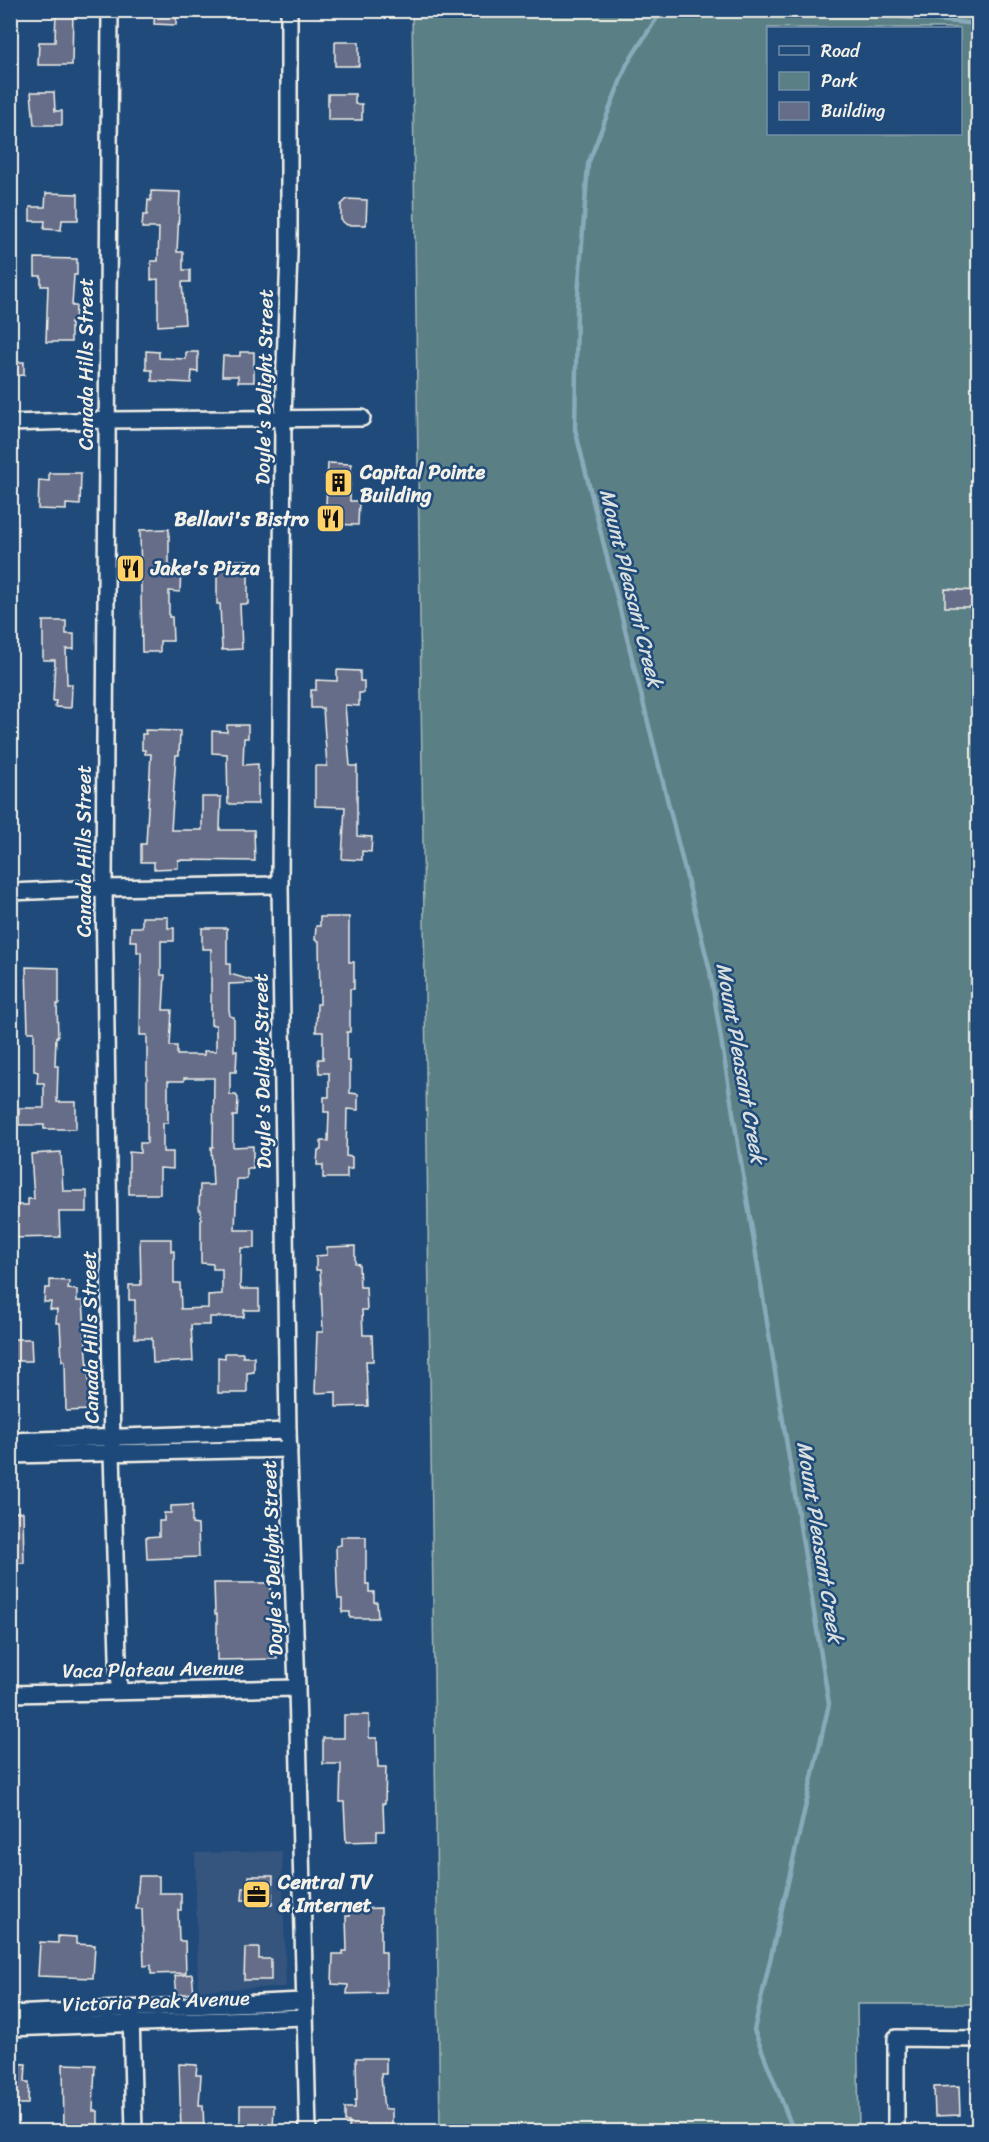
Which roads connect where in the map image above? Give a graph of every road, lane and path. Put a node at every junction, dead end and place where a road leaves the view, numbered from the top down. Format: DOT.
graph roads {
  1 [pos="110,10"];
  2 [pos="289,10"];
  3 [pos="362,418"];
  4 [pos="283,419"];
  5 [pos="106,420"];
  6 [pos="10,423"];
  7 [pos="280,885"];
  8 [pos="104,888"];
  9 [pos="10,892"];
  10 [pos="288,1431"];
  11 [pos="10,1441"];
  12 [pos="112,1446"];
  13 [pos="289,1449"];
  14 [pos="10,1455"];
  15 [pos="297,1688"];
  16 [pos="119,1690"];
  17 [pos="10,1694"];
  18 [pos="303,2001"];
  19 [pos="10,2014"];
  20 [pos="131,2015"];
  21 [pos="304,2017"];
  22 [pos="10,2028"];
  23 [pos="978,2039"];
  24 [pos="134,2132"];
  25 [pos="308,2132"];
  26 [pos="896,2132"];
  1 -- 5 [label="street, Canada Hills Street"];
  2 -- 4 [label="street, Doyle's Delight Street"];
  3 -- 4 [label="street"];
  4 -- 5 [label="street"];
  4 -- 7 [label="street, Doyle's Delight Street"];
  5 -- 6 [label="street"];
  5 -- 8 [label="street, Canada Hills Street"];
  7 -- 8 [label="street"];
  7 -- 10 [label="street, Doyle's Delight Street"];
  8 -- 9 [label="street"];
  8 -- 12 [label="street, Canada Hills Street"];
  10 -- 12 [label="street"];
  10 -- 13 [label="street, Doyle's Delight Street"];
  11 -- 12 [label="street"];
  12 -- 13 [label="street"];
  12 -- 14 [label="street"];
  12 -- 16 [label="street, Canada Hills Street"];
  13 -- 15 [label="street, Doyle's Delight Street"];
  15 -- 16 [label="street, Vaca Plateau Avenue"];
  15 -- 18 [label="street, Doyle's Delight Street"];
  16 -- 17 [label="street, Vaca Plateau Avenue"];
  18 -- 20 [label="street"];
  18 -- 21 [label="street, Doyle's Delight Street"];
  19 -- 20 [label="street"];
  20 -- 21 [label="street, Victoria Peak Avenue"];
  20 -- 22 [label="street, Victoria Peak Avenue"];
  20 -- 24 [label="street"];
  21 -- 25 [label="street, Doyle's Delight Street"];
  23 -- 26 [label="street"];
}
